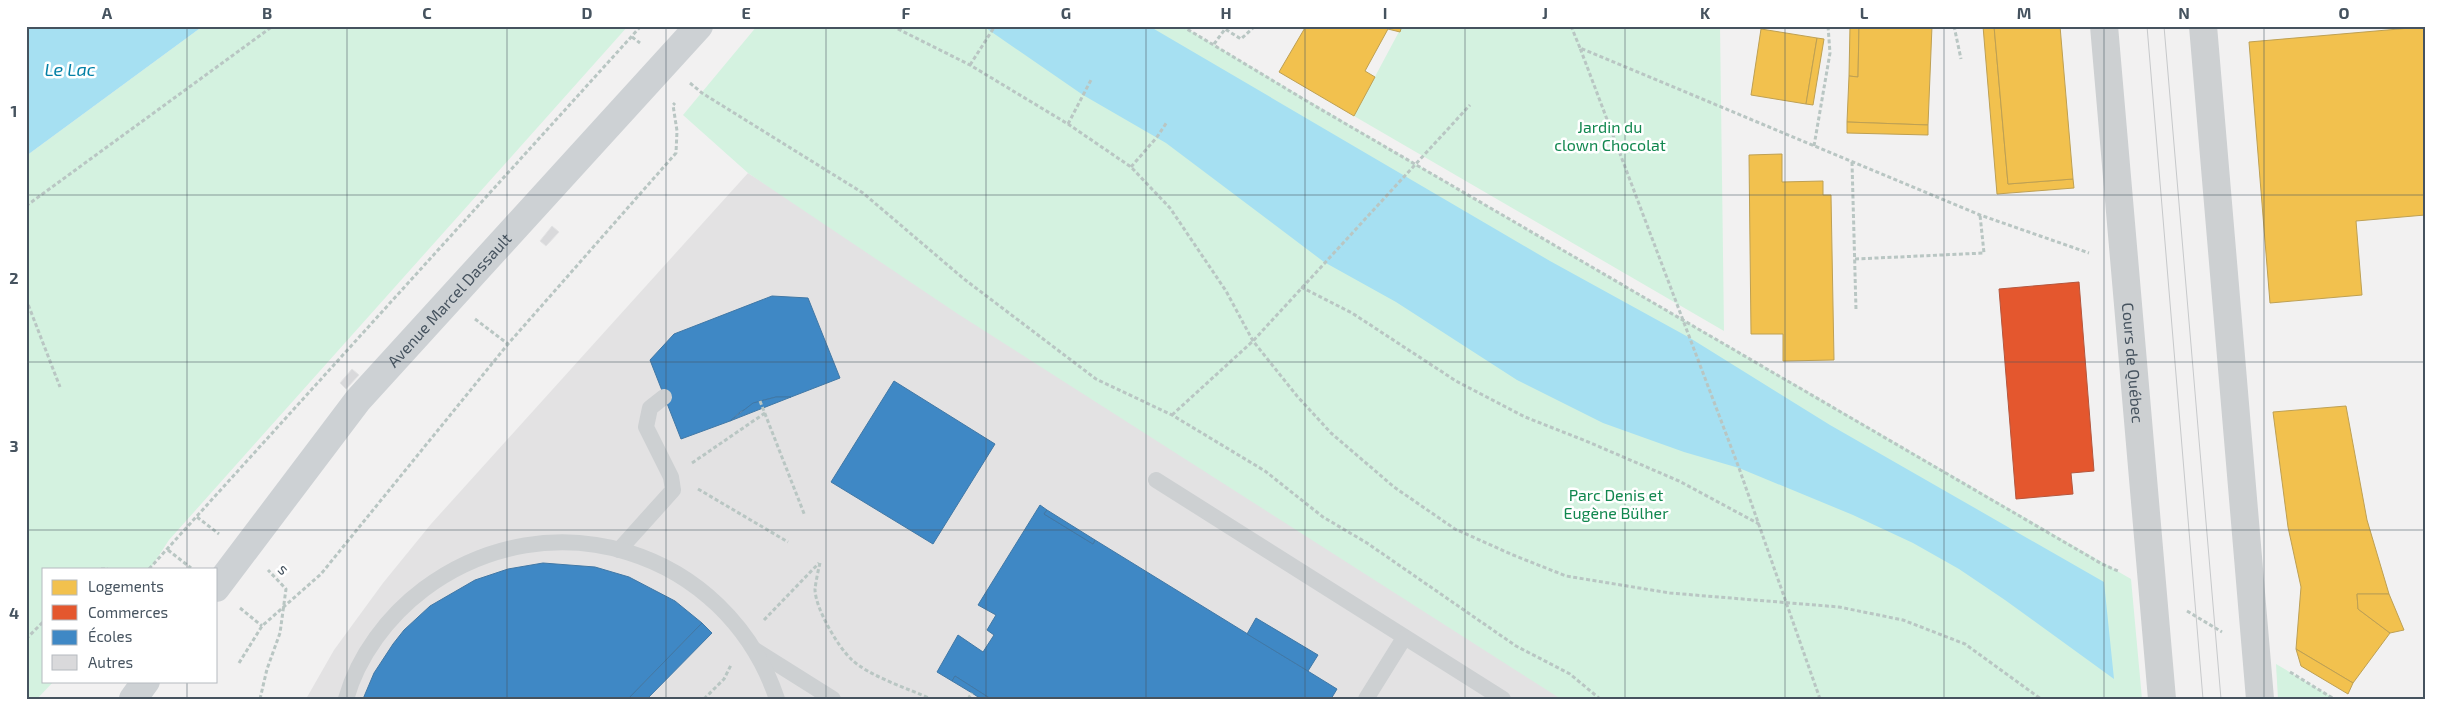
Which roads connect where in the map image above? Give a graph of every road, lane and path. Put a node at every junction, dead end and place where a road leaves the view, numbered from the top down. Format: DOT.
graph roads {
  1 [pos="273,26"];
  2 [pos="641,26"];
  3 [pos="699,26"];
  4 [pos="892,26"];
  5 [pos="995,26"];
  6 [pos="1182,26"];
  7 [pos="1256,26"];
  8 [pos="1571,26"];
  9 [pos="1828,26"];
  10 [pos="1954,26"];
  11 [pos="2104,26"];
  12 [pos="2203,26"];
  13 [pos="1213,44"];
  14 [pos="1580,48"];
  15 [pos="1961,59"];
  16 [pos="970,65"];
  17 [pos="1092,78"];
  18 [pos="692,85"];
  19 [pos="686,92"];
  20 [pos="702,93"];
  21 [pos="680,98"];
  22 [pos="1470,105"];
  23 [pos="1167,122"];
  24 [pos="1068,124"];
  25 [pos="1814,146"];
  26 [pos="1852,162"];
  27 [pos="1414,164"];
  28 [pos="1131,167"];
  29 [pos="26,206"];
  30 [pos="1980,215"];
  31 [pos="2089,253"];
  32 [pos="1855,259"];
  33 [pos="1302,287"];
  34 [pos="26,299"];
  35 [pos="1856,310"];
  36 [pos="1682,319"];
  37 [pos="1253,341"];
  38 [pos="60,387"];
  39 [pos="664,397"];
  40 [pos="760,401"];
  41 [pos="765,413"];
  42 [pos="1172,415"];
  43 [pos="672,480"];
  44 [pos="1156,480"];
  45 [pos="805,516"];
  46 [pos="197,517"];
  47 [pos="1759,524"];
  48 [pos="788,542"];
  49 [pos="168,550"];
  50 [pos="619,550"];
  51 [pos="243,553"];
  52 [pos="820,563"];
  53 [pos="150,568"];
  54 [pos="190,568"];
  55 [pos="218,585"];
  56 [pos="2152,591"];
  57 [pos="1787,602"];
  58 [pos="42,623"];
  59 [pos="26,638"];
  60 [pos="1404,638"];
  61 [pos="755,650"];
  62 [pos="2256,653"];
  63 [pos="239,663"];
  64 [pos="145,682"];
  65 [pos="972,693"];
  66 [pos="133,699"];
  67 [pos="260,699"];
  68 [pos="346,699"];
  69 [pos="777,699"];
  70 [pos="833,699"];
  71 [pos="931,699"];
  72 [pos="968,699"];
  73 [pos="1366,699"];
  74 [pos="1503,699"];
  75 [pos="1600,699"];
  76 [pos="1820,699"];
  77 [pos="2041,699"];
  78 [pos="2162,699"];
  79 [pos="2260,699"];
  80 [pos="2334,699"];
  1 -- 29 [label="path"];
  2 -- 46 [label="path"];
  3 -- 51 [label="street, Avenue Marcel Dassault"];
  4 -- 16 [label="path"];
  5 -- 16 [label="path"];
  6 -- 13 [label="path"];
  7 -- 13 [label="path"];
  8 -- 14 [label="path"];
  9 -- 25 [label="path"];
  10 -- 15 [label="path"];
  11 -- 56 [label="street, Cours de Québec"];
  12 -- 62 [label="street"];
  13 -- 27 [label="path"];
  14 -- 25 [label="path"];
  14 -- 36 [label="path"];
  16 -- 24 [label="path"];
  17 -- 24 [label="path"];
  18 -- 19 [label="path"];
  20 -- 42 [label="path"];
  21 -- 63 [label="path"];
  22 -- 27 [label="path"];
  23 -- 28 [label="path"];
  24 -- 28 [label="path"];
  25 -- 26 [label="path"];
  26 -- 30 [label="path"];
  26 -- 32 [label="path"];
  27 -- 33 [label="path"];
  27 -- 36 [label="path"];
  28 -- 37 [label="path"];
  30 -- 31 [label="path"];
  30 -- 32 [label="path"];
  32 -- 35 [label="path"];
  33 -- 37 [label="path"];
  33 -- 47 [label="path"];
  34 -- 38 [label="path"];
  36 -- 47 [label="path"];
  36 -- 56 [label="path"];
  37 -- 42 [label="path"];
  37 -- 57 [label="path"];
  39 -- 43 [label="lane"];
  40 -- 41 [label="path"];
  41 -- 43 [label="path"];
  41 -- 45 [label="path"];
  42 -- 75 [label="path"];
  43 -- 48 [label="path"];
  43 -- 50 [label="lane"];
  44 -- 60 [label="lane"];
  46 -- 49 [label="path"];
  46 -- 51 [label="path, s"];
  47 -- 57 [label="path"];
  49 -- 53 [label="path"];
  49 -- 54 [label="path"];
  50 -- 61 [label="lane"];
  50 -- 68 [label="lane"];
  51 -- 55 [label="street, Avenue Marcel Dassault"];
  51 -- 67 [label="path, s"];
  52 -- 71 [label="path"];
  56 -- 62 [label="path"];
  56 -- 78 [label="street, Cours de Québec"];
  57 -- 76 [label="path"];
  57 -- 77 [label="path"];
  58 -- 59 [label="path"];
  60 -- 73 [label="lane"];
  60 -- 74 [label="lane"];
  61 -- 69 [label="lane"];
  61 -- 70 [label="lane"];
  62 -- 79 [label="street"];
  62 -- 80 [label="path"];
  64 -- 66 [label="street"];
  65 -- 72 [label="path"];
}
